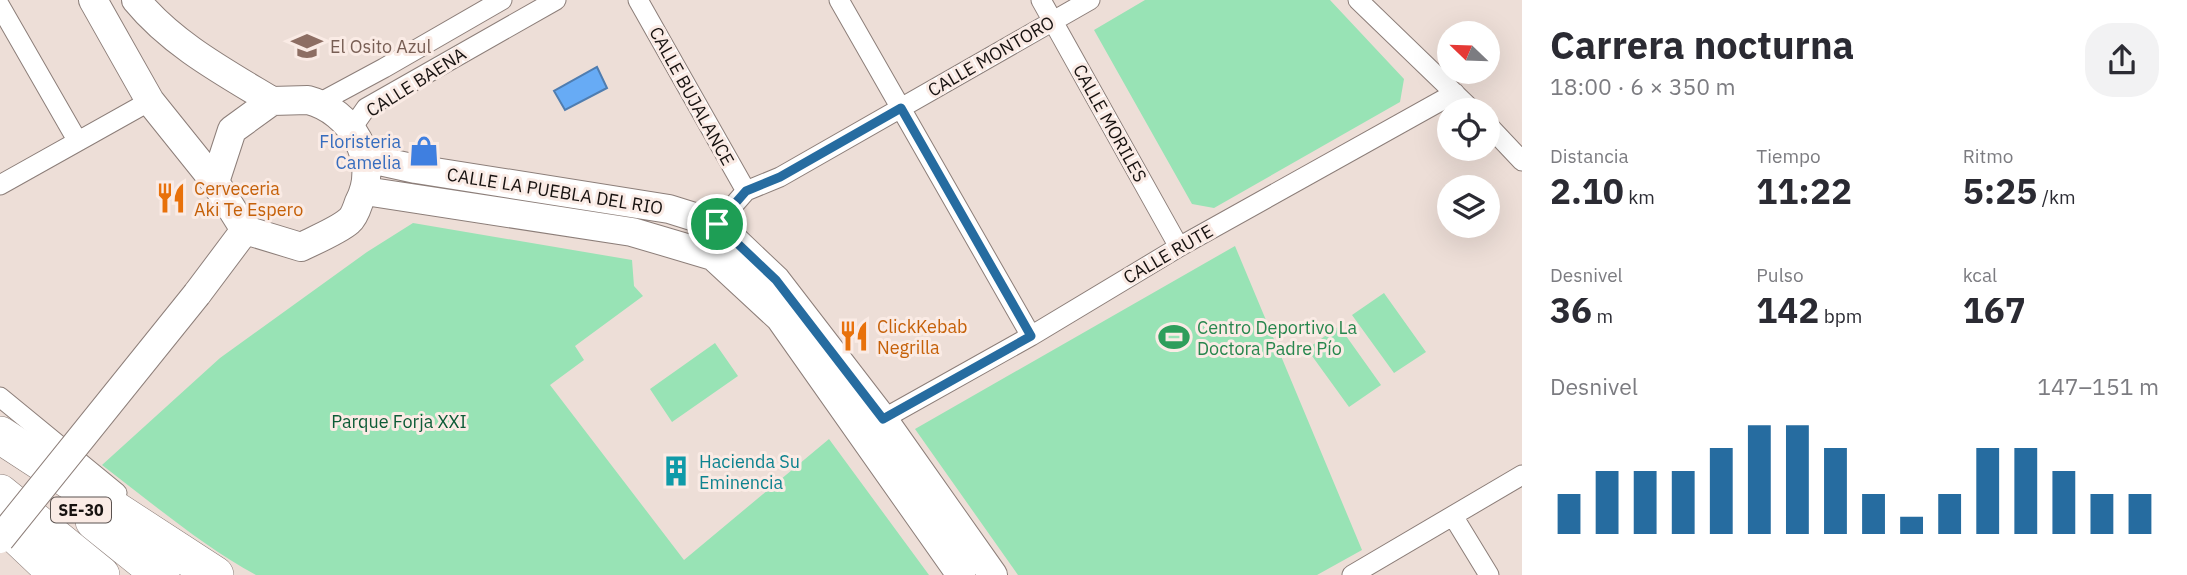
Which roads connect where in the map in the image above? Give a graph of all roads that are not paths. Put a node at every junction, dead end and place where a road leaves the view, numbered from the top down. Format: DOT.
graph roads {
  1 [pos="93,0"];
  2 [pos="136,0"];
  3 [pos="502,0"];
  4 [pos="556,0"];
  5 [pos="639,0"];
  6 [pos="839,0"];
  7 [pos="1041,0"];
  8 [pos="1090,0"];
  9 [pos="1358,0"];
  10 [pos="0,6"];
  11 [pos="1053,21"];
  12 [pos="1455,93"];
  13 [pos="1460,98"];
  14 [pos="150,101"];
  15 [pos="272,101"];
  16 [pos="319,103"];
  17 [pos="901,108"];
  18 [pos="352,128"];
  19 [pos="1500,138"];
  20 [pos="77,141"];
  21 [pos="366,158"];
  22 [pos="1522,161"];
  23 [pos="215,182"];
  24 [pos="0,186"];
  25 [pos="365,191"];
  26 [pos="746,191"];
  27 [pos="717,224"];
  28 [pos="245,230"];
  29 [pos="1179,247"];
  30 [pos="1031,336"];
  31 [pos="0,397"];
  32 [pos="883,419"];
  33 [pos="0,435"];
  34 [pos="0,445"];
  35 [pos="1522,475"];
  36 [pos="0,493"];
  37 [pos="1453,516"];
  38 [pos="0,520"];
  39 [pos="0,539"];
  40 [pos="1376,569"];
  41 [pos="58,575"];
  42 [pos="101,575"];
  43 [pos="161,575"];
  44 [pos="217,575"];
  45 [pos="961,575"];
  46 [pos="993,575"];
  47 [pos="1352,575"];
  48 [pos="1489,575"];
  1 -- 14 [label="street"];
  2 -- 15 [label="street"];
  3 -- 16 [label="street, CALLE BAENA"];
  4 -- 18 [label="street, CALLE BAENA"];
  5 -- 26 [label="street, CALLE BUJALANCE"];
  6 -- 17 [label="street"];
  7 -- 11 [label="street, CALLE MORILES"];
  8 -- 11 [label="street, CALLE MONTORO"];
  9 -- 12 [label="street"];
  10 -- 20 [label="street"];
  11 -- 17 [label="street, CALLE MONTORO"];
  11 -- 29 [label="street, CALLE MORILES"];
  12 -- 13 [label="street"];
  12 -- 29 [label="street, CALLE RUTE"];
  14 -- 20 [label="street"];
  14 -- 23 [label="street"];
  15 -- 16 [label="street"];
  15 -- 23 [label="street"];
  16 -- 18 [label="street"];
  17 -- 26 [label="street, CALLE MONTORO"];
  17 -- 30 [label="street"];
  18 -- 21 [label="street"];
  19 -- 22 [label="street"];
  20 -- 24 [label="street"];
  21 -- 25 [label="street"];
  21 -- 27 [label="street, CALLE LA PUEBLA DEL RIO"];
  23 -- 28 [label="street"];
  25 -- 28 [label="street"];
  25 -- 45 [label="street, CALLE LA PUEBLA DEL RIO"];
  26 -- 27 [label="street, CALLE MONTORO"];
  27 -- 32 [label="street, CALLE LA PUEBLA DEL RIO"];
  28 -- 39 [label="street, bridge"];
  29 -- 30 [label="street, CALLE RUTE"];
  30 -- 32 [label="street, CALLE RUTE"];
  31 -- 44 [label="street"];
  32 -- 46 [label="street, CALLE LA PUEBLA DEL RIO"];
  33 -- 44 [label="highway"];
  34 -- 43 [label="highway, SE-30"];
  35 -- 37 [label="street"];
  36 -- 42 [label="highway, SE-30"];
  37 -- 40 [label="street"];
  37 -- 48 [label="street"];
  38 -- 41 [label="highway"];
  40 -- 47 [label="street"];
}
